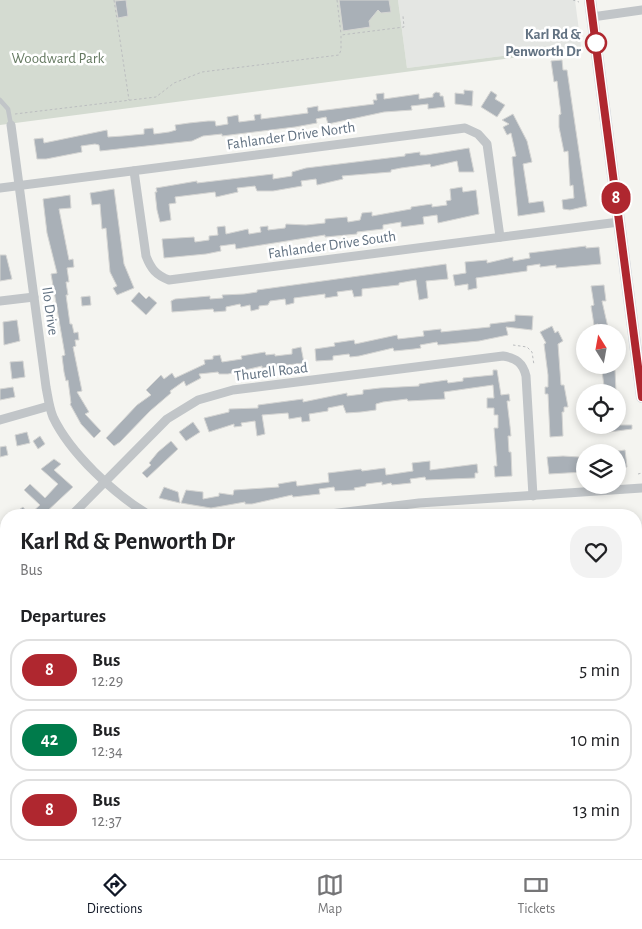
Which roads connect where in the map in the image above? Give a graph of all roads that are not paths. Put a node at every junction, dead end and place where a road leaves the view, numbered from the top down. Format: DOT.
graph roads {
  1 [pos="584,1"];
  2 [pos="642,10"];
  3 [pos="592,17"];
  4 [pos="0,100"];
  5 [pos="11,121"];
  6 [pos="134,171"];
  7 [pos="20,185"];
  8 [pos="0,188"];
  9 [pos="619,222"];
  10 [pos="500,237"];
  11 [pos="34,296"];
  12 [pos="0,301"];
  13 [pos="642,397"];
  14 [pos="50,406"];
  15 [pos="0,420"];
  16 [pos="105,480"];
  17 [pos="642,488"];
  18 [pos="533,496"];
  19 [pos="78,509"];
  20 [pos="139,509"];
  21 [pos="370,509"];
  1 -- 3 [label="main road"];
  2 -- 3 [label="street"];
  3 -- 9 [label="main road"];
  4 -- 5 [label="lane"];
  5 -- 7 [label="street, Ilo Drive"];
  6 -- 7 [label="street, Fahlander Drive North"];
  6 -- 10 [label="street, Fahlander Drive South"];
  6 -- 10 [label="street, Fahlander Drive North"];
  7 -- 8 [label="street, Fahlander Drive North"];
  7 -- 11 [label="street, Ilo Drive"];
  9 -- 10 [label="street, Fahlander Drive South"];
  9 -- 13 [label="main road"];
  11 -- 12 [label="street"];
  11 -- 14 [label="street, Ilo Drive"];
  14 -- 15 [label="street"];
  14 -- 16 [label="street, Ilo Drive"];
  16 -- 18 [label="street, Thurell Road"];
  16 -- 19 [label="street, Thurell Road"];
  16 -- 20 [label="street, Ilo Drive"];
  17 -- 18 [label="street"];
  18 -- 21 [label="street"];
}
